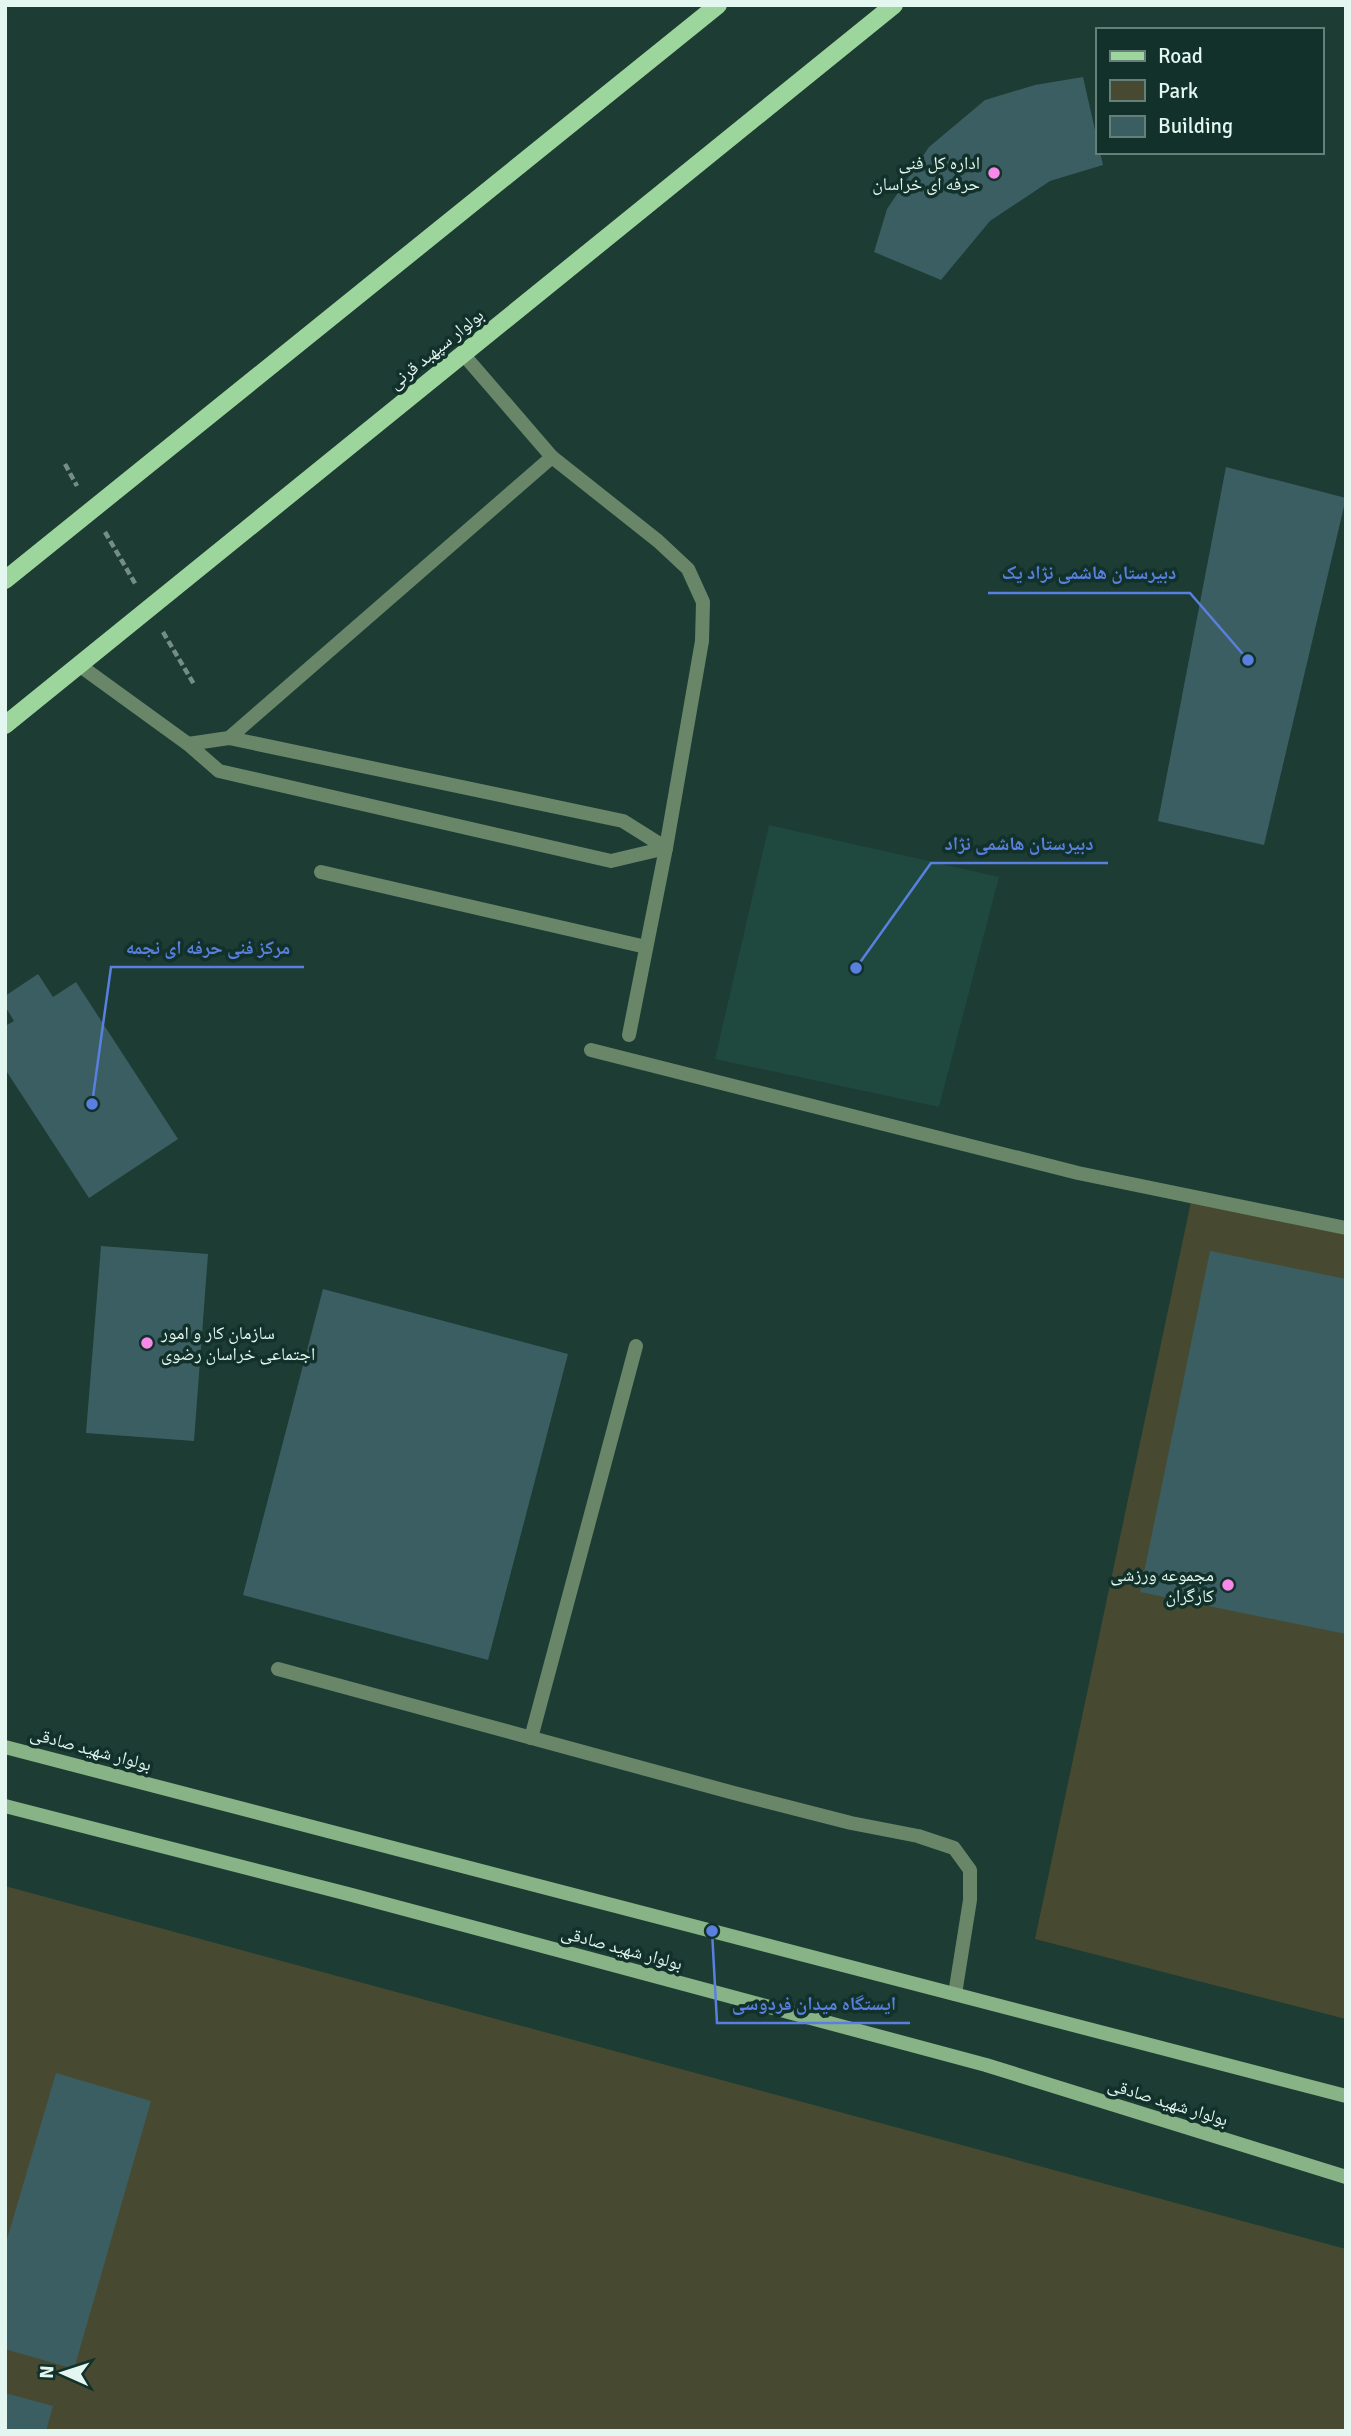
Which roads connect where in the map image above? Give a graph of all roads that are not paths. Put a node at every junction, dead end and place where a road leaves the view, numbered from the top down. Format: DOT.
graph roads {
  1 [pos="718,5"];
  2 [pos="894,5"];
  3 [pos="463,354"];
  4 [pos="552,457"];
  5 [pos="5,580"];
  6 [pos="79,665"];
  7 [pos="5,725"];
  8 [pos="229,738"];
  9 [pos="188,744"];
  10 [pos="666,848"];
  11 [pos="321,872"];
  12 [pos="646,947"];
  13 [pos="629,1035"];
  14 [pos="590,1050"];
  15 [pos="1346,1228"];
  16 [pos="636,1346"];
  17 [pos="278,1669"];
  18 [pos="531,1738"];
  19 [pos="5,1747"];
  20 [pos="5,1805"];
  21 [pos="956,1994"];
  22 [pos="1346,2096"];
  23 [pos="1346,2177"];
  1 -- 5 [label="main road"];
  2 -- 3 [label="main road, بولوار سپهبد قرنی"];
  3 -- 4 [label="lane"];
  3 -- 6 [label="main road, بولوار سپهبد قرنی"];
  4 -- 8 [label="lane"];
  4 -- 10 [label="lane"];
  6 -- 7 [label="main road, بولوار سپهبد قرنی"];
  6 -- 9 [label="lane"];
  8 -- 9 [label="lane"];
  8 -- 10 [label="lane"];
  9 -- 10 [label="lane"];
  10 -- 12 [label="lane"];
  11 -- 12 [label="lane"];
  12 -- 13 [label="lane"];
  14 -- 15 [label="lane"];
  16 -- 18 [label="lane"];
  17 -- 18 [label="lane"];
  18 -- 21 [label="lane"];
  19 -- 21 [label="main road, بولوار شهید صادقی"];
  20 -- 23 [label="main road, بولوار شهید صادقی"];
  21 -- 22 [label="main road, بولوار شهید صادقی"];
}
